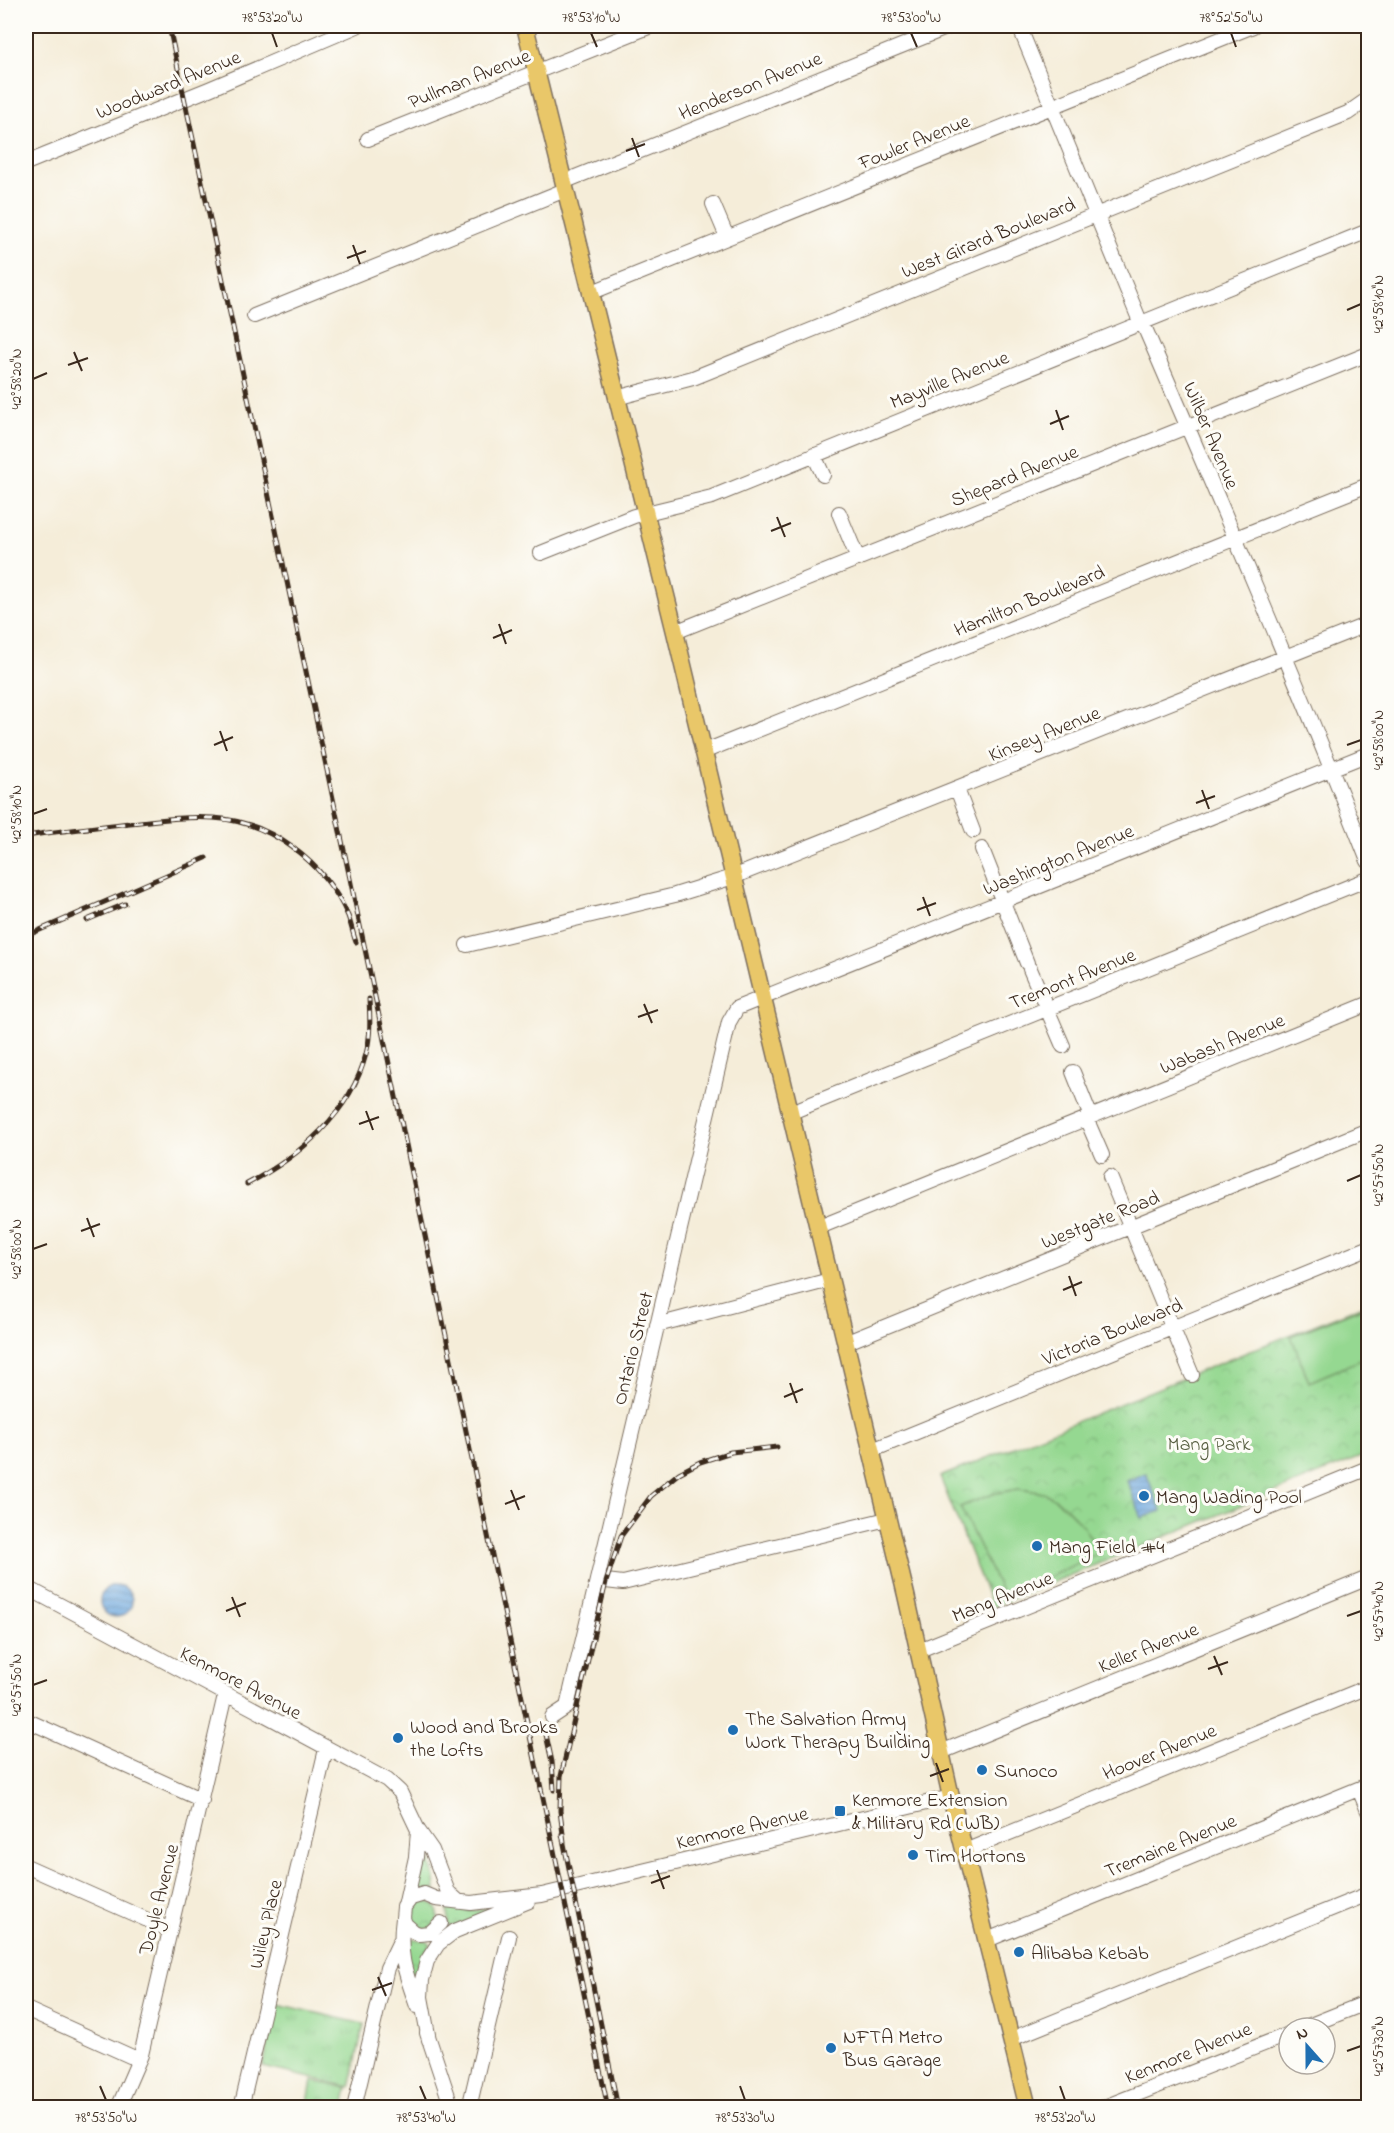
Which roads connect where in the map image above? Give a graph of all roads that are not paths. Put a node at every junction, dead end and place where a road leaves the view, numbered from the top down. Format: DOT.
graph roads {
  1 [pos="357,26"];
  2 [pos="525,26"];
  3 [pos="651,26"];
  4 [pos="951,26"];
  5 [pos="1019,26"];
  6 [pos="1252,26"];
  7 [pos="536,71"];
  8 [pos="1368,99"];
  9 [pos="1052,106"];
  10 [pos="368,139"];
  11 [pos="26,163"];
  12 [pos="564,186"];
  13 [pos="713,204"];
  14 [pos="1096,214"];
  15 [pos="1368,231"];
  16 [pos="727,237"];
  17 [pos="590,293"];
  18 [pos="254,316"];
  19 [pos="1141,323"];
  20 [pos="1368,354"];
  21 [pos="616,398"];
  22 [pos="1187,427"];
  23 [pos="814,455"];
  24 [pos="823,475"];
  25 [pos="1368,485"];
  26 [pos="839,513"];
  27 [pos="645,514"];
  28 [pos="1234,539"];
  29 [pos="541,553"];
  30 [pos="858,559"];
  31 [pos="1368,624"];
  32 [pos="675,632"];
  33 [pos="1285,658"];
  34 [pos="703,752"];
  35 [pos="1368,754"];
  36 [pos="1332,769"];
  37 [pos="957,789"];
  38 [pos="973,831"];
  39 [pos="982,849"];
  40 [pos="1368,861"];
  41 [pos="734,877"];
  42 [pos="1368,879"];
  43 [pos="1004,902"];
  44 [pos="467,945"];
  45 [pos="762,999"];
  46 [pos="1368,1004"];
  47 [pos="1047,1009"];
  48 [pos="1063,1046"];
  49 [pos="1073,1072"];
  50 [pos="789,1113"];
  51 [pos="1089,1118"];
  52 [pos="1368,1130"];
  53 [pos="1102,1155"];
  54 [pos="1110,1177"];
  55 [pos="1131,1227"];
  56 [pos="817,1228"];
  57 [pos="1368,1248"];
  58 [pos="830,1280"];
  59 [pos="657,1325"];
  60 [pos="1173,1328"];
  61 [pos="845,1343"];
  62 [pos="1192,1375"];
  63 [pos="870,1450"];
  64 [pos="1368,1468"];
  65 [pos="887,1519"];
  66 [pos="1368,1578"];
  67 [pos="597,1580"];
  68 [pos="26,1587"];
  69 [pos="917,1651"];
  70 [pos="1368,1687"];
  71 [pos="225,1695"];
  72 [pos="552,1717"];
  73 [pos="26,1720"];
  74 [pos="326,1749"];
  75 [pos="941,1752"];
  76 [pos="1364,1787"];
  77 [pos="951,1797"];
  78 [pos="202,1800"];
  79 [pos="1368,1811"];
  80 [pos="418,1830"];
  81 [pos="965,1851"];
  82 [pos="26,1866"];
  83 [pos="1368,1894"];
  84 [pos="542,1895"];
  85 [pos="406,1902"];
  86 [pos="442,1912"];
  87 [pos="403,1918"];
  88 [pos="170,1930"];
  89 [pos="509,1937"];
  90 [pos="987,1940"];
  91 [pos="400,1941"];
  92 [pos="1368,2002"];
  93 [pos="26,2009"];
  94 [pos="1333,2016"];
  95 [pos="1011,2039"];
  96 [pos="1277,2039"];
  97 [pos="429,2040"];
  98 [pos="139,2060"];
  99 [pos="118,2108"];
  100 [pos="241,2108"];
  101 [pos="354,2108"];
  102 [pos="452,2108"];
  103 [pos="469,2108"];
  104 [pos="1028,2108"];
  105 [pos="1102,2108"];
  1 -- 11 [label="street, Woodward Avenue"];
  2 -- 7 [label="main road"];
  3 -- 7 [label="street, Pullman Avenue"];
  4 -- 12 [label="street, Henderson Avenue"];
  5 -- 9 [label="street, Wilber Avenue"];
  6 -- 9 [label="street, Fowler Avenue"];
  7 -- 10 [label="street, Pullman Avenue"];
  7 -- 12 [label="main road"];
  8 -- 14 [label="street, West Girard Boulevard"];
  9 -- 14 [label="street, Wilber Avenue"];
  9 -- 16 [label="street, Fowler Avenue"];
  12 -- 17 [label="main road"];
  12 -- 18 [label="street, Henderson Avenue"];
  13 -- 16 [label="street"];
  14 -- 19 [label="street, Wilber Avenue"];
  14 -- 21 [label="street, West Girard Boulevard"];
  15 -- 19 [label="street, Mayville Avenue"];
  16 -- 17 [label="street, Fowler Avenue"];
  17 -- 21 [label="main road"];
  19 -- 22 [label="street, Wilber Avenue"];
  19 -- 23 [label="street, Mayville Avenue"];
  20 -- 22 [label="street, Shepard Avenue"];
  21 -- 27 [label="main road"];
  22 -- 28 [label="street, Wilber Avenue"];
  22 -- 30 [label="street, Shepard Avenue"];
  23 -- 24 [label="street"];
  23 -- 27 [label="street, Mayville Avenue"];
  25 -- 28 [label="street, Hamilton Boulevard"];
  26 -- 30 [label="street"];
  27 -- 29 [label="street, Mayville Avenue"];
  27 -- 32 [label="main road"];
  28 -- 33 [label="street, Wilber Avenue"];
  28 -- 34 [label="street, Hamilton Boulevard"];
  30 -- 32 [label="street, Shepard Avenue"];
  31 -- 33 [label="street, Kinsey Avenue"];
  32 -- 34 [label="main road"];
  33 -- 36 [label="street, Wilber Avenue"];
  33 -- 37 [label="street, Kinsey Avenue"];
  34 -- 41 [label="main road"];
  35 -- 36 [label="street, Washington Avenue"];
  36 -- 40 [label="street, Wilber Avenue"];
  36 -- 43 [label="street, Washington Avenue"];
  37 -- 38 [label="street"];
  37 -- 41 [label="street, Kinsey Avenue"];
  39 -- 43 [label="street"];
  41 -- 44 [label="street, Kinsey Avenue"];
  41 -- 45 [label="main road"];
  42 -- 47 [label="street, Tremont Avenue"];
  43 -- 45 [label="street, Washington Avenue"];
  43 -- 47 [label="street"];
  45 -- 50 [label="main road"];
  45 -- 59 [label="street, Ontario Street"];
  46 -- 51 [label="street, Wabash Avenue"];
  47 -- 48 [label="street"];
  47 -- 50 [label="street, Tremont Avenue"];
  49 -- 51 [label="street"];
  50 -- 56 [label="main road"];
  51 -- 53 [label="street"];
  51 -- 56 [label="street, Wabash Avenue"];
  52 -- 55 [label="street, Westgate Road"];
  54 -- 55 [label="street"];
  55 -- 60 [label="street"];
  55 -- 61 [label="street, Westgate Road"];
  56 -- 58 [label="main road"];
  57 -- 60 [label="street, Victoria Boulevard"];
  58 -- 59 [label="street"];
  58 -- 61 [label="main road"];
  59 -- 67 [label="street, Ontario Street"];
  60 -- 62 [label="street"];
  60 -- 63 [label="street, Victoria Boulevard"];
  61 -- 63 [label="main road"];
  63 -- 65 [label="main road"];
  64 -- 69 [label="street, Mang Avenue"];
  65 -- 67 [label="street"];
  65 -- 69 [label="main road"];
  66 -- 75 [label="street, Keller Avenue"];
  67 -- 72 [label="street, Ontario Street"];
  68 -- 71 [label="street, Kenmore Avenue"];
  69 -- 75 [label="main road"];
  70 -- 81 [label="street, Hoover Avenue"];
  71 -- 74 [label="street, Kenmore Avenue"];
  71 -- 78 [label="street, Doyle Avenue"];
  73 -- 78 [label="street"];
  74 -- 80 [label="street, Kenmore Avenue"];
  74 -- 100 [label="street, Wiley Place"];
  75 -- 77 [label="main road"];
  76 -- 79 [label="street"];
  76 -- 90 [label="street, Tremaine Avenue"];
  77 -- 81 [label="main road"];
  77 -- 84 [label="street, Kenmore Avenue"];
  78 -- 88 [label="street, Doyle Avenue"];
  80 -- 85 [label="street"];
  80 -- 86 [label="street, Kenmore Avenue"];
  81 -- 90 [label="main road"];
  82 -- 88 [label="street"];
  83 -- 95 [label="street"];
  84 -- 86 [label="street, Kenmore Avenue"];
  84 -- 86 [label="street, Kenmore Avenue"];
  85 -- 86 [label="street"];
  85 -- 87 [label="street"];
  86 -- 87 [label="street"];
  86 -- 97 [label="street"];
  87 -- 91 [label="street"];
  88 -- 98 [label="street, Doyle Avenue"];
  89 -- 103 [label="street"];
  90 -- 95 [label="main road"];
  91 -- 97 [label="street"];
  91 -- 101 [label="street"];
  92 -- 94 [label="street"];
  93 -- 98 [label="street"];
  95 -- 104 [label="main road"];
  96 -- 105 [label="street, Kenmore Avenue"];
  97 -- 102 [label="street"];
  98 -- 99 [label="street, Doyle Avenue"];
}
